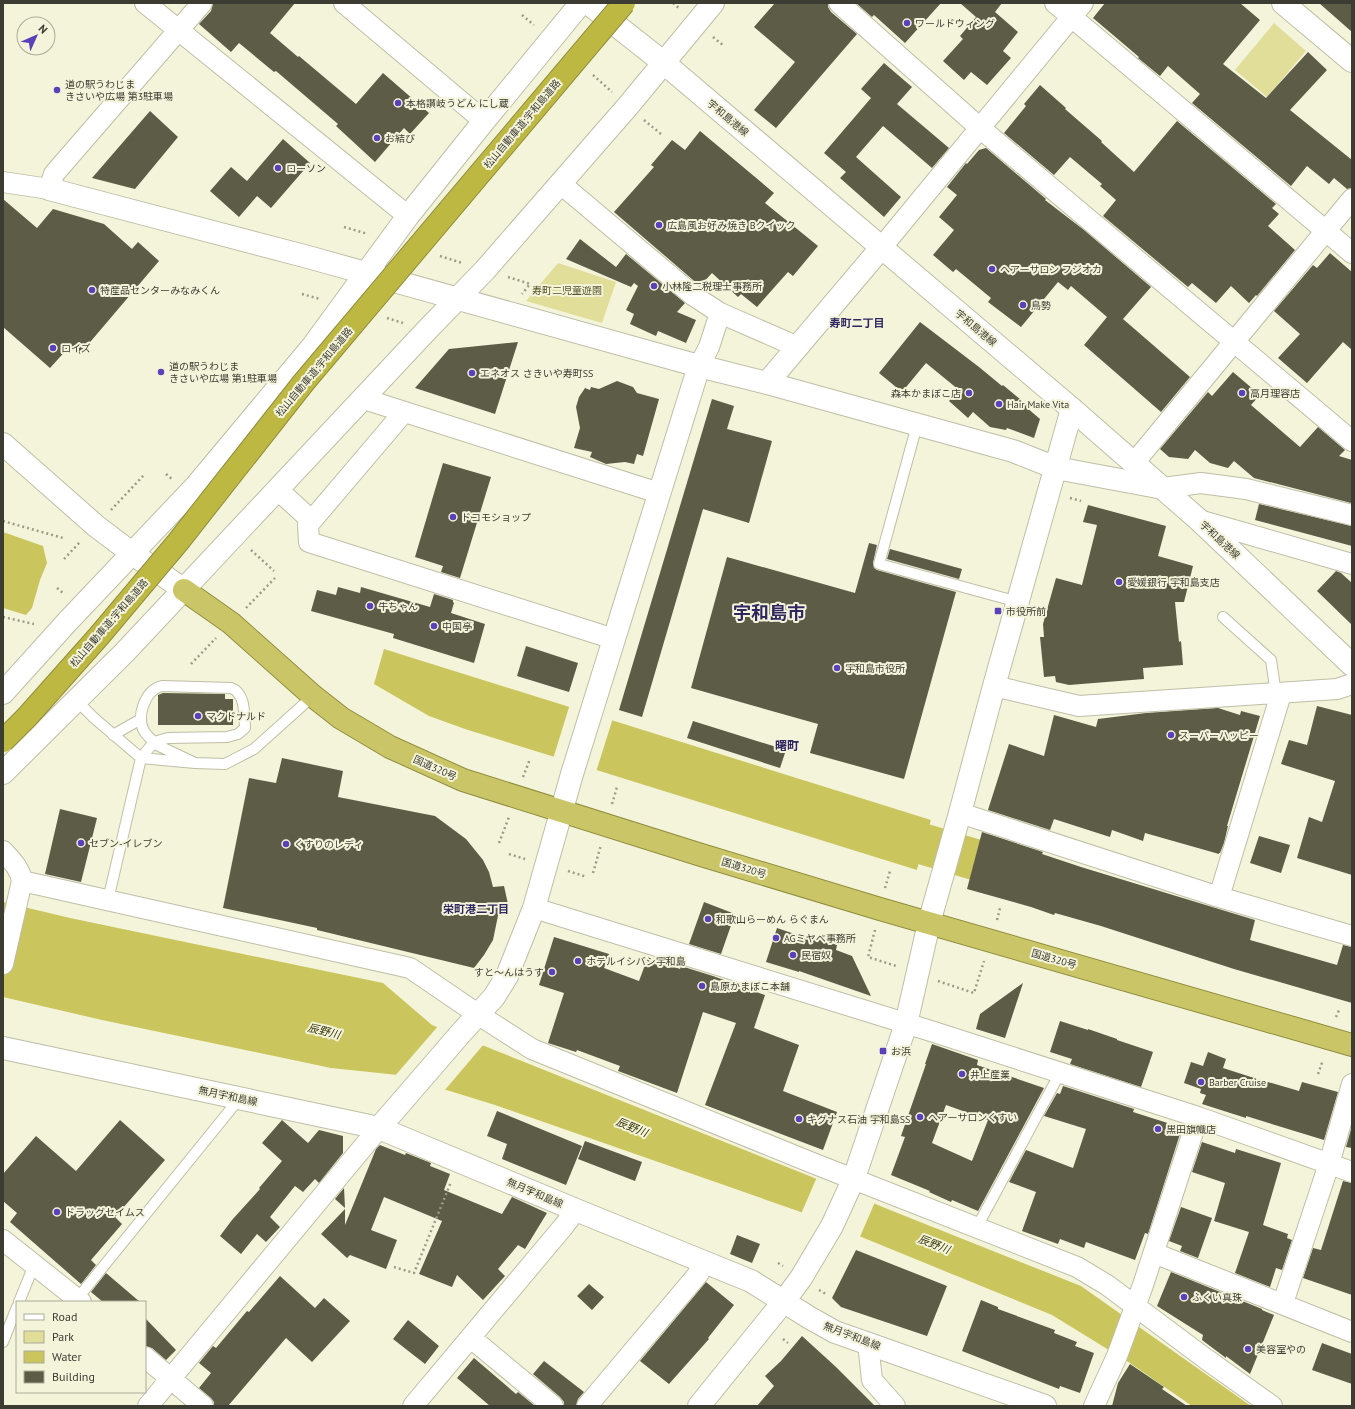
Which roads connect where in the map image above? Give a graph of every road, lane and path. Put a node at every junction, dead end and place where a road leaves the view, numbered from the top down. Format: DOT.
graph roads {
  1 [pos="145,3"];
  2 [pos="202,3"];
  3 [pos="344,3"];
  4 [pos="581,3"];
  5 [pos="588,3"];
  6 [pos="624,3"];
  7 [pos="713,3"];
  8 [pos="839,3"];
  9 [pos="1055,3"];
  10 [pos="1283,3"];
  11 [pos="1077,10"];
  12 [pos="178,30"];
  13 [pos="1352,60"];
  14 [pos="664,63"];
  15 [pos="484,121"];
  16 [pos="980,128"];
  17 [pos="3,182"];
  18 [pos="561,184"];
  19 [pos="49,188"];
  20 [pos="1352,199"];
  21 [pos="408,216"];
  22 [pos="1325,230"];
  23 [pos="881,248"];
  24 [pos="1352,253"];
  25 [pos="365,274"];
  26 [pos="458,299"];
  27 [pos="720,313"];
  28 [pos="1235,341"];
  29 [pos="798,347"];
  30 [pos="699,366"];
  31 [pos="767,383"];
  32 [pos="364,399"];
  33 [pos="1072,408"];
  34 [pos="404,412"];
  35 [pos="917,425"];
  36 [pos="1352,441"];
  37 [pos="3,444"];
  38 [pos="1134,463"];
  39 [pos="1056,468"];
  40 [pos="1163,488"];
  41 [pos="278,490"];
  42 [pos="659,494"];
  43 [pos="1352,516"];
  44 [pos="311,520"];
  45 [pos="1199,520"];
  46 [pos="3,521"];
  47 [pos="63,538"];
  48 [pos="132,554"];
  49 [pos="1352,564"];
  50 [pos="184,590"];
  51 [pos="1018,602"];
  52 [pos="3,617"];
  53 [pos="1223,617"];
  54 [pos="34,624"];
  55 [pos="614,639"];
  56 [pos="1352,664"];
  57 [pos="1352,684"];
  58 [pos="994,686"];
  59 [pos="3,693"];
  60 [pos="1279,694"];
  61 [pos="314,696"];
  62 [pos="76,700"];
  63 [pos="140,719"];
  64 [pos="113,734"];
  65 [pos="3,741"];
  66 [pos="154,742"];
  67 [pos="141,758"];
  68 [pos="195,763"];
  69 [pos="3,773"];
  70 [pos="562,810"];
  71 [pos="958,820"];
  72 [pos="3,851"];
  73 [pos="20,889"];
  74 [pos="1219,896"];
  75 [pos="108,900"];
  76 [pos="534,908"];
  77 [pos="929,923"];
  78 [pos="1352,936"];
  79 [pos="3,964"];
  80 [pos="479,1015"];
  81 [pos="906,1024"];
  82 [pos="1352,1044"];
  83 [pos="3,1048"];
  84 [pos="1060,1073"];
  85 [pos="1352,1084"];
  86 [pos="239,1099"];
  87 [pos="1198,1117"];
  88 [pos="379,1128"];
  89 [pos="459,1161"];
  90 [pos="1329,1164"];
  91 [pos="1352,1172"];
  92 [pos="852,1183"];
  93 [pos="576,1210"];
  94 [pos="977,1227"];
  95 [pos="3,1240"];
  96 [pos="1154,1253"];
  97 [pos="700,1261"];
  98 [pos="34,1265"];
  99 [pos="394,1266"];
  100 [pos="19,1301"];
  101 [pos="79,1301"];
  102 [pos="784,1302"];
  103 [pos="1283,1303"];
  104 [pos="16,1310"];
  105 [pos="1133,1312"];
  106 [pos="1352,1332"];
  107 [pos="471,1338"];
  108 [pos="3,1342"];
  109 [pos="868,1343"];
  110 [pos="146,1358"];
  111 [pos="171,1380"];
  112 [pos="148,1406"];
  113 [pos="203,1406"];
  114 [pos="414,1406"];
  115 [pos="553,1406"];
  116 [pos="587,1406"];
  117 [pos="699,1406"];
  118 [pos="895,1406"];
  119 [pos="1045,1406"];
  120 [pos="1094,1406"];
  121 [pos="1272,1406"];
  1 -- 12 [label="street"];
  2 -- 12 [label="street"];
  3 -- 15 [label="street"];
  4 -- 15 [label="street"];
  5 -- 14 [label="street, 宇和島港線"];
  6 -- 65 [label="highway, 松山自動車道;宇和島道路, bridge"];
  7 -- 14 [label="street"];
  8 -- 16 [label="street"];
  9 -- 11 [label="street"];
  10 -- 13 [label="street"];
  11 -- 16 [label="street"];
  11 -- 22 [label="street"];
  12 -- 19 [label="street"];
  12 -- 21 [label="street"];
  14 -- 18 [label="street"];
  14 -- 23 [label="street, 宇和島港線"];
  15 -- 21 [label="street"];
  16 -- 23 [label="street"];
  16 -- 28 [label="street"];
  17 -- 19 [label="street"];
  18 -- 26 [label="street"];
  18 -- 27 [label="street"];
  19 -- 25 [label="street"];
  20 -- 22 [label="street"];
  21 -- 25 [label="street"];
  22 -- 24 [label="street"];
  22 -- 28 [label="street"];
  23 -- 29 [label="street"];
  23 -- 33 [label="street, 宇和島港線"];
  25 -- 26 [label="street"];
  25 -- 48 [label="street"];
  26 -- 30 [label="street"];
  26 -- 32 [label="street"];
  27 -- 29 [label="street"];
  27 -- 30 [label="street"];
  28 -- 36 [label="street"];
  28 -- 38 [label="street"];
  29 -- 31 [label="street"];
  30 -- 31 [label="street"];
  30 -- 42 [label="street"];
  31 -- 35 [label="street"];
  32 -- 34 [label="street"];
  32 -- 41 [label="street"];
  33 -- 38 [label="street, 宇和島港線"];
  33 -- 39 [label="street"];
  34 -- 42 [label="street"];
  34 -- 44 [label="street"];
  35 -- 39 [label="street"];
  35 -- 51 [label="lane"];
  37 -- 48 [label="street"];
  38 -- 40 [label="street, 宇和島港線"];
  39 -- 40 [label="street"];
  39 -- 51 [label="street"];
  40 -- 43 [label="street"];
  40 -- 45 [label="street, 宇和島港線"];
  41 -- 44 [label="street"];
  41 -- 50 [label="street"];
  42 -- 55 [label="street"];
  44 -- 55 [label="street"];
  45 -- 49 [label="street"];
  45 -- 56 [label="street, 宇和島港線"];
  46 -- 47 [label="path"];
  48 -- 50 [label="street"];
  48 -- 59 [label="street"];
  50 -- 61 [label="highway, 国道320号"];
  50 -- 62 [label="street"];
  51 -- 58 [label="street"];
  52 -- 54 [label="path"];
  53 -- 60 [label="lane"];
  55 -- 70 [label="street"];
  57 -- 60 [label="street"];
  58 -- 60 [label="street"];
  58 -- 71 [label="street"];
  60 -- 74 [label="street"];
  61 -- 68 [label="lane"];
  61 -- 70 [label="highway, 国道320号"];
  62 -- 64 [label="lane"];
  62 -- 69 [label="street"];
  63 -- 64 [label="lane"];
  63 -- 66 [label="lane"];
  63 -- 66 [label="lane"];
  64 -- 67 [label="lane"];
  66 -- 67 [label="lane"];
  66 -- 68 [label="lane"];
  67 -- 68 [label="lane"];
  67 -- 75 [label="lane"];
  70 -- 76 [label="street"];
  70 -- 77 [label="highway, 国道320号"];
  71 -- 74 [label="street"];
  71 -- 77 [label="street"];
  72 -- 73 [label="street"];
  73 -- 75 [label="street"];
  73 -- 79 [label="street"];
  74 -- 78 [label="street"];
  75 -- 80 [label="street"];
  76 -- 80 [label="street"];
  76 -- 81 [label="street"];
  77 -- 81 [label="street"];
  77 -- 82 [label="highway, 国道320号"];
  80 -- 88 [label="street"];
  80 -- 92 [label="street"];
  81 -- 84 [label="street"];
  81 -- 92 [label="street"];
  83 -- 86 [label="street, 無月宇和島線"];
  84 -- 87 [label="street"];
  84 -- 94 [label="lane"];
  85 -- 90 [label="street"];
  86 -- 88 [label="street, 無月宇和島線"];
  86 -- 101 [label="lane"];
  87 -- 90 [label="street"];
  87 -- 96 [label="street"];
  88 -- 89 [label="street, 無月宇和島線"];
  88 -- 111 [label="street"];
  89 -- 93 [label="street, 無月宇和島線"];
  89 -- 99 [label="path"];
  90 -- 91 [label="street"];
  90 -- 103 [label="street"];
  92 -- 94 [label="street"];
  92 -- 102 [label="street"];
  93 -- 97 [label="street, 無月宇和島線"];
  93 -- 107 [label="street"];
  94 -- 105 [label="street"];
  95 -- 98 [label="street"];
  96 -- 103 [label="street"];
  96 -- 105 [label="street"];
  97 -- 102 [label="street, 無月宇和島線"];
  97 -- 116 [label="street"];
  98 -- 100 [label="lane"];
  98 -- 101 [label="street"];
  102 -- 109 [label="street, 無月宇和島線"];
  102 -- 117 [label="street"];
  103 -- 106 [label="street"];
  104 -- 108 [label="lane"];
  105 -- 120 [label="street"];
  105 -- 121 [label="street"];
  107 -- 114 [label="street"];
  107 -- 115 [label="street"];
  109 -- 118 [label="street"];
  109 -- 119 [label="street, 無月宇和島線"];
  110 -- 111 [label="street"];
  111 -- 112 [label="street"];
  111 -- 113 [label="street"];
}
